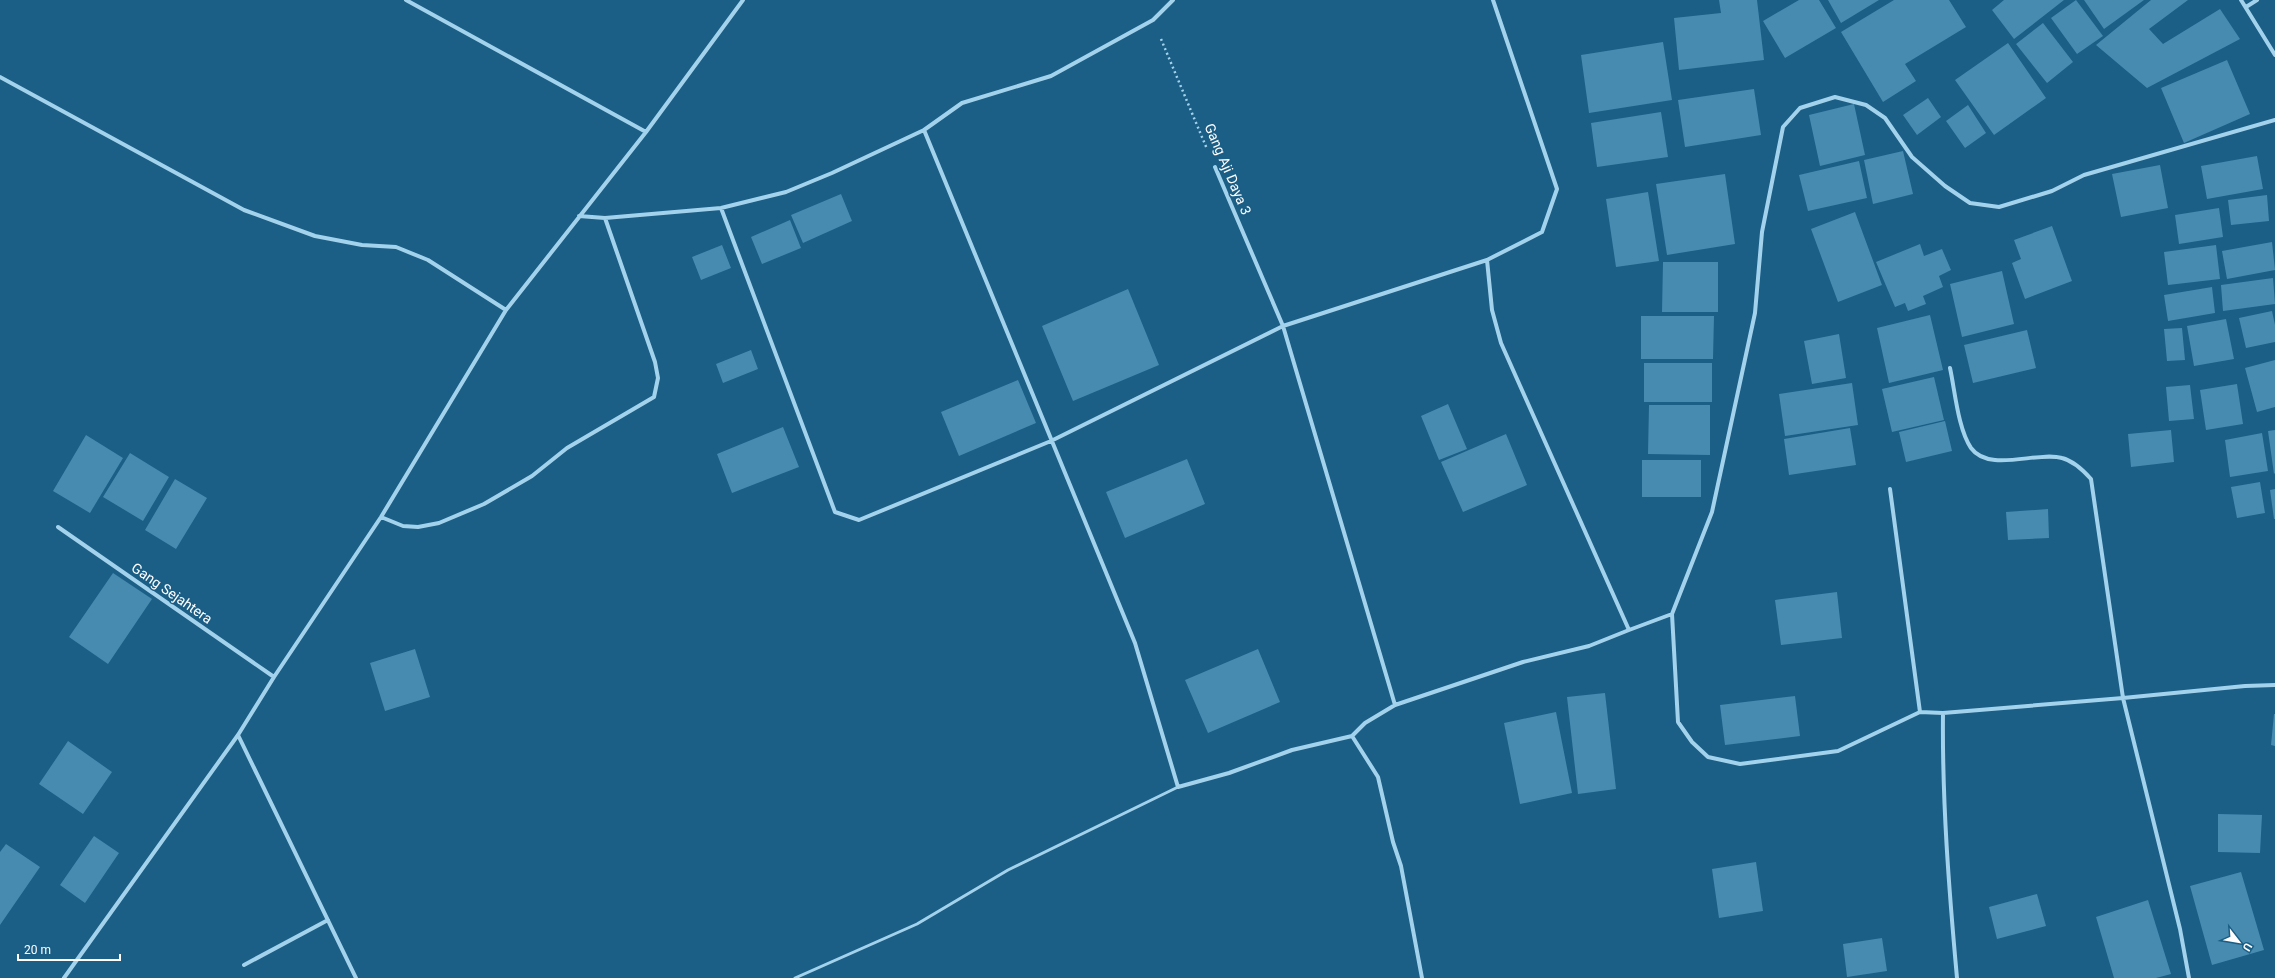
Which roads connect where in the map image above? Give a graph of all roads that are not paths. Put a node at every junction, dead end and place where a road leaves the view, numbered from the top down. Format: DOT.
graph roads {
  1 [pos="406,0"];
  2 [pos="743,0"];
  3 [pos="1173,0"];
  4 [pos="1493,0"];
  5 [pos="2241,0"];
  6 [pos="2257,0"];
  7 [pos="2246,7"];
  8 [pos="2275,55"];
  9 [pos="0,77"];
  10 [pos="2275,120"];
  11 [pos="924,130"];
  12 [pos="646,132"];
  13 [pos="1215,167"];
  14 [pos="721,208"];
  15 [pos="579,216"];
  16 [pos="605,218"];
  17 [pos="1487,260"];
  18 [pos="506,310"];
  19 [pos="1283,326"];
  20 [pos="1950,368"];
  21 [pos="1051,441"];
  22 [pos="1890,488"];
  23 [pos="381,517"];
  24 [pos="58,527"];
  25 [pos="1672,614"];
  26 [pos="1629,630"];
  27 [pos="274,677"];
  28 [pos="2275,685"];
  29 [pos="2123,698"];
  30 [pos="1395,705"];
  31 [pos="1920,712"];
  32 [pos="1943,712"];
  33 [pos="238,735"];
  34 [pos="1352,736"];
  35 [pos="1178,787"];
  36 [pos="328,920"];
  37 [pos="244,965"];
  38 [pos="64,978"];
  39 [pos="356,978"];
  40 [pos="795,978"];
  41 [pos="1422,978"];
  42 [pos="1957,978"];
  43 [pos="2189,978"];
  1 -- 12 [label="street"];
  2 -- 12 [label="street"];
  3 -- 11 [label="street"];
  4 -- 17 [label="street"];
  5 -- 7 [label="street"];
  6 -- 7 [label="street"];
  7 -- 8 [label="street"];
  9 -- 18 [label="street"];
  10 -- 25 [label="street"];
  11 -- 14 [label="street"];
  11 -- 21 [label="street"];
  12 -- 15 [label="street"];
  13 -- 19 [label="street, Gang Aji Daya 3"];
  14 -- 16 [label="street"];
  14 -- 21 [label="street"];
  15 -- 16 [label="street"];
  15 -- 18 [label="street"];
  16 -- 23 [label="street"];
  17 -- 19 [label="street"];
  17 -- 26 [label="street"];
  18 -- 23 [label="street"];
  19 -- 21 [label="street"];
  19 -- 30 [label="street, Gang Aji Daya 3"];
  20 -- 29 [label="street"];
  21 -- 35 [label="street"];
  22 -- 31 [label="street"];
  23 -- 27 [label="street"];
  24 -- 27 [label="street, Gang Sejahtera"];
  25 -- 26 [label="street"];
  25 -- 31 [label="street"];
  26 -- 30 [label="street"];
  27 -- 33 [label="street"];
  28 -- 29 [label="street"];
  29 -- 32 [label="street"];
  29 -- 43 [label="street"];
  30 -- 34 [label="street"];
  31 -- 32 [label="street"];
  32 -- 42 [label="street"];
  33 -- 36 [label="street"];
  33 -- 38 [label="street"];
  34 -- 35 [label="street"];
  34 -- 41 [label="street"];
  35 -- 40 [label="lane"];
  36 -- 37 [label="street"];
  36 -- 39 [label="street"];
}
